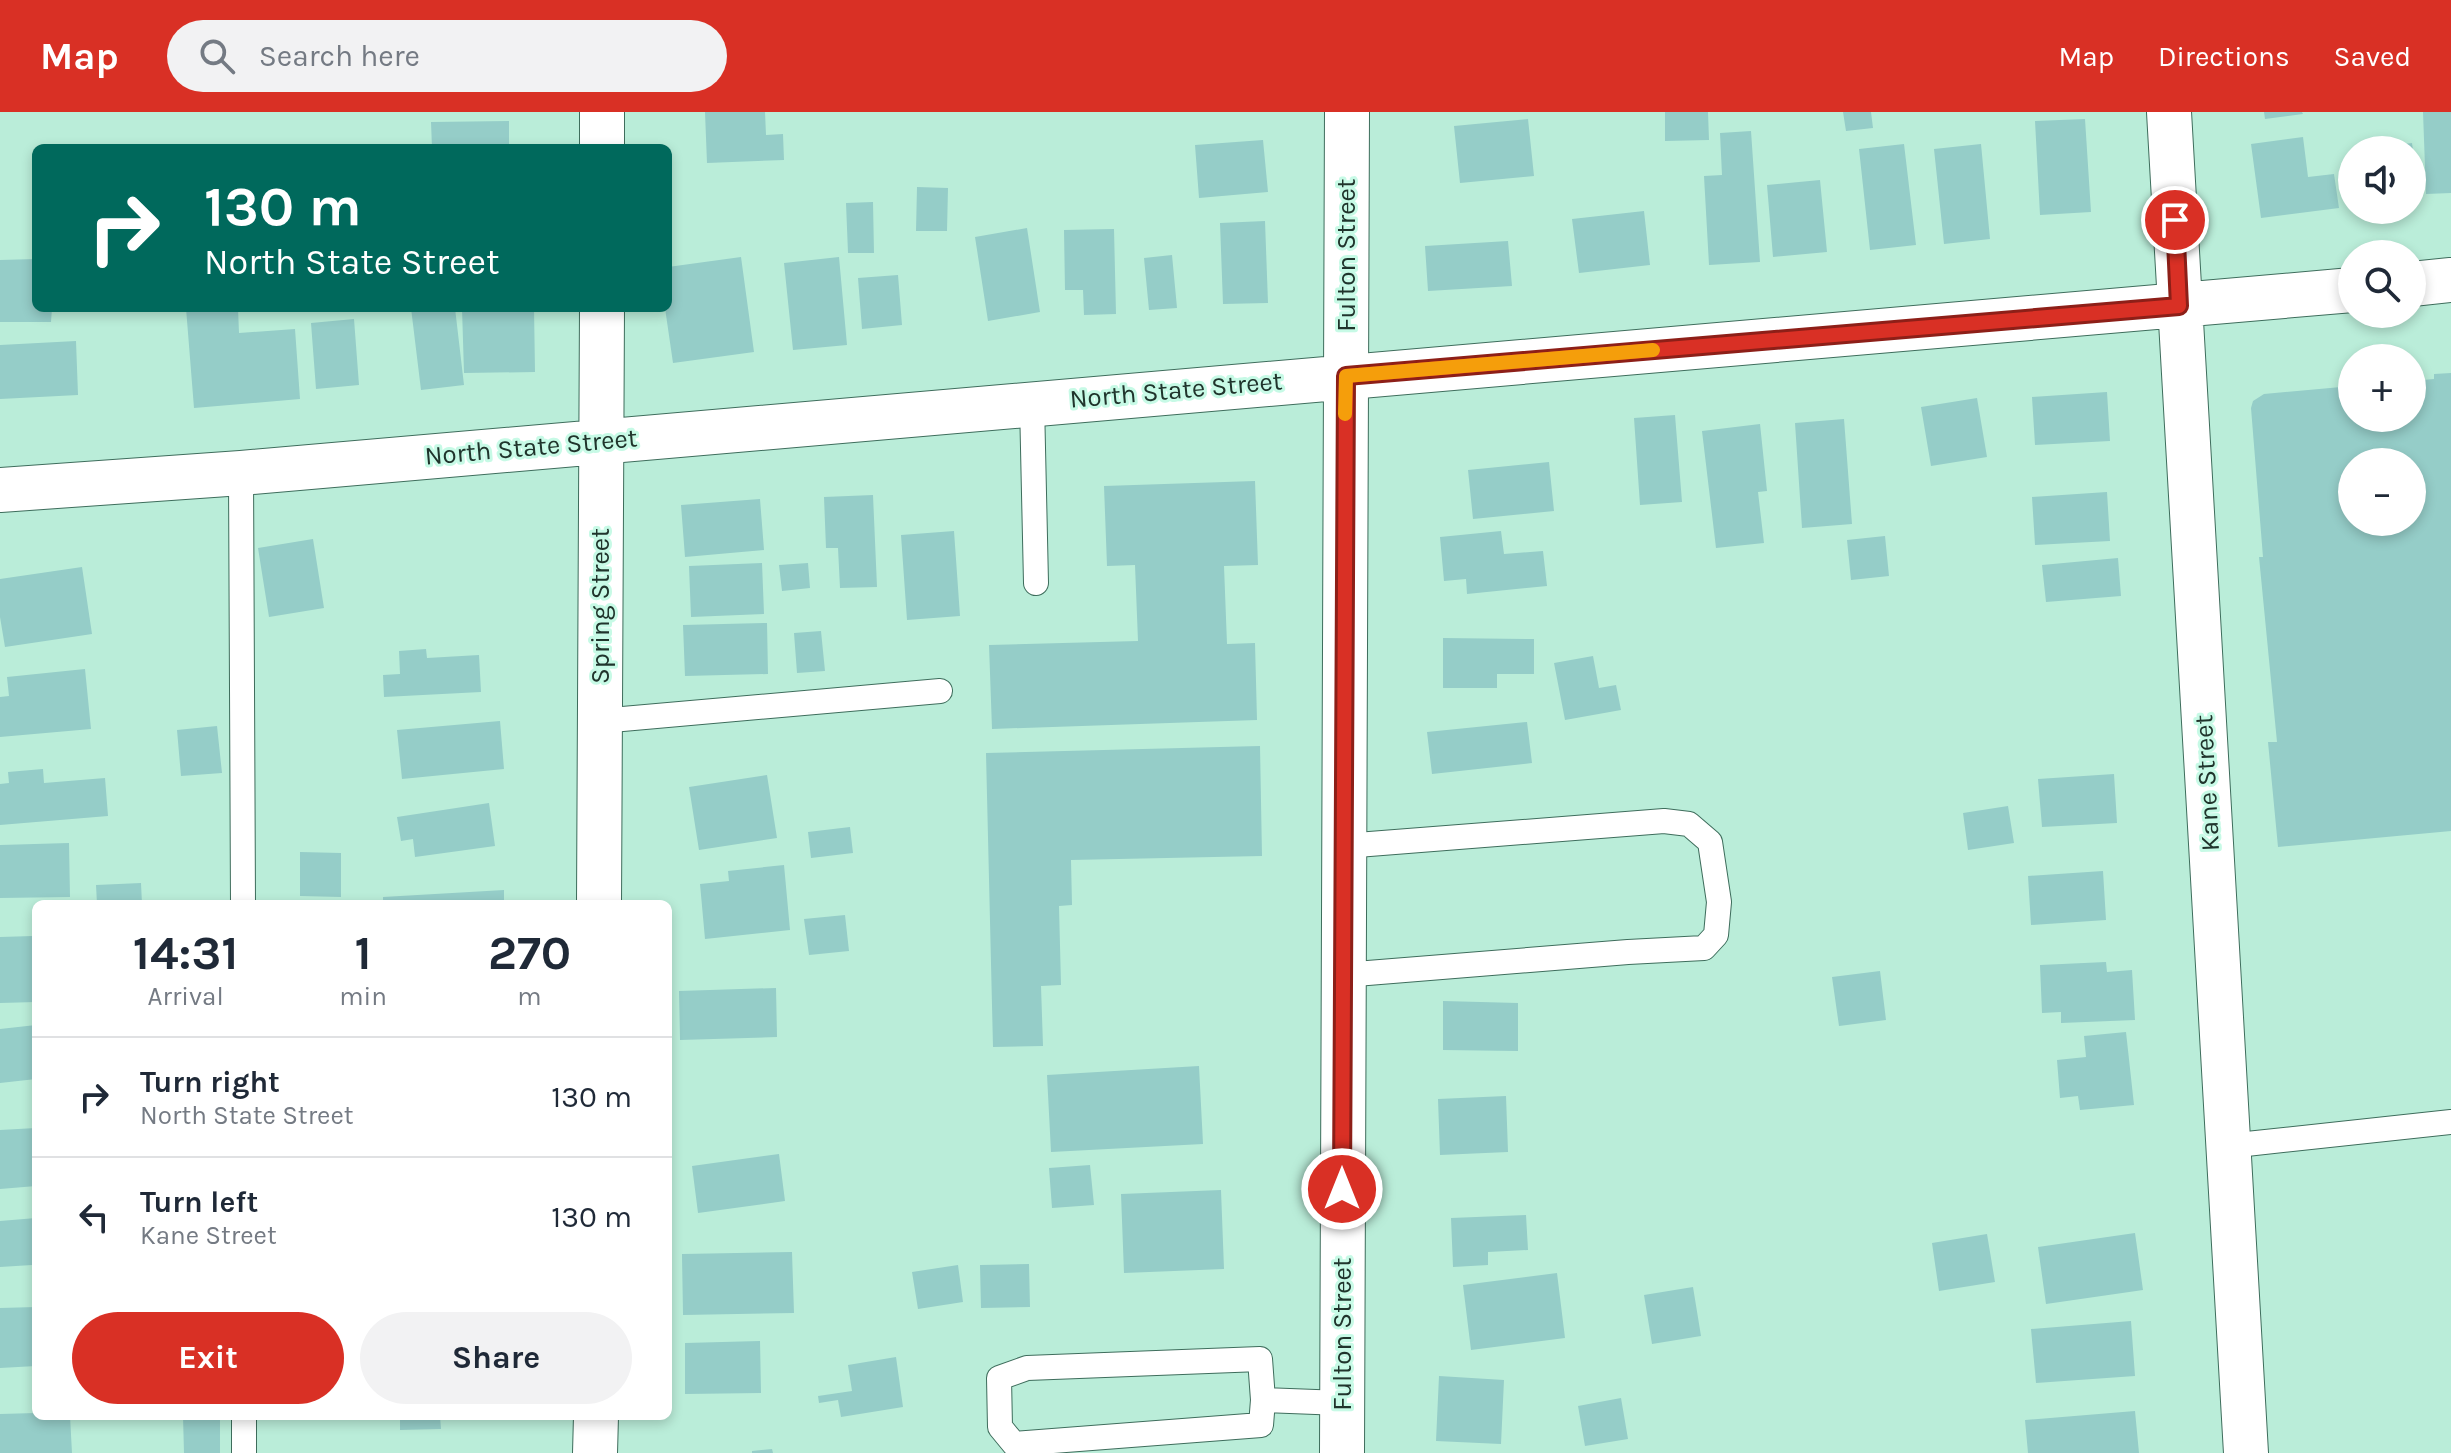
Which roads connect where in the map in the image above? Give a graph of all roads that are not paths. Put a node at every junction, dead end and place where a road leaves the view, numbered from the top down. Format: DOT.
graph roads {
  1 [pos="602,112"];
  2 [pos="1347,112"];
  3 [pos="2169,112"];
  4 [pos="602,144"];
  5 [pos="2451,280"];
  6 [pos="2426,283"];
  7 [pos="2338,291"];
  8 [pos="2179,306"];
  9 [pos="602,312"];
  10 [pos="1346,376"];
  11 [pos="1032,403"];
  12 [pos="602,441"];
  13 [pos="241,473"];
  14 [pos="0,490"];
  15 [pos="1036,583"];
  16 [pos="940,691"];
  17 [pos="600,721"];
  18 [pos="1344,846"];
  19 [pos="243,900"];
  20 [pos="599,900"];
  21 [pos="1343,975"];
  22 [pos="2451,1122"];
  23 [pos="2228,1146"];
  24 [pos="1263,1400"];
  25 [pos="1342,1403"];
  26 [pos="244,1420"];
  27 [pos="596,1420"];
  28 [pos="244,1453"];
  29 [pos="595,1453"];
  30 [pos="1342,1453"];
  31 [pos="2246,1453"];
  1 -- 4 [label="street"];
  2 -- 10 [label="street, Fulton Street"];
  3 -- 8 [label="street, Kane Street"];
  5 -- 6 [label="street"];
  7 -- 8 [label="street, North State Street"];
  8 -- 10 [label="street, North State Street"];
  8 -- 23 [label="street, Kane Street"];
  9 -- 12 [label="street, Spring Street"];
  10 -- 11 [label="street, North State Street"];
  10 -- 18 [label="street, Fulton Street"];
  11 -- 12 [label="street, North State Street"];
  11 -- 15 [label="lane"];
  12 -- 13 [label="street, North State Street"];
  12 -- 17 [label="street, Spring Street"];
  13 -- 14 [label="street, North State Street"];
  13 -- 19 [label="lane"];
  16 -- 17 [label="lane"];
  17 -- 20 [label="street, Spring Street"];
  18 -- 21 [label="street, Fulton Street"];
  18 -- 21 [label="lane"];
  21 -- 25 [label="street, Fulton Street"];
  22 -- 23 [label="lane"];
  23 -- 31 [label="street, Kane Street"];
  24 -- 24 [label="lane"];
  24 -- 25 [label="lane"];
  25 -- 30 [label="street, Fulton Street"];
  26 -- 28 [label="lane"];
  27 -- 29 [label="street"];
}
